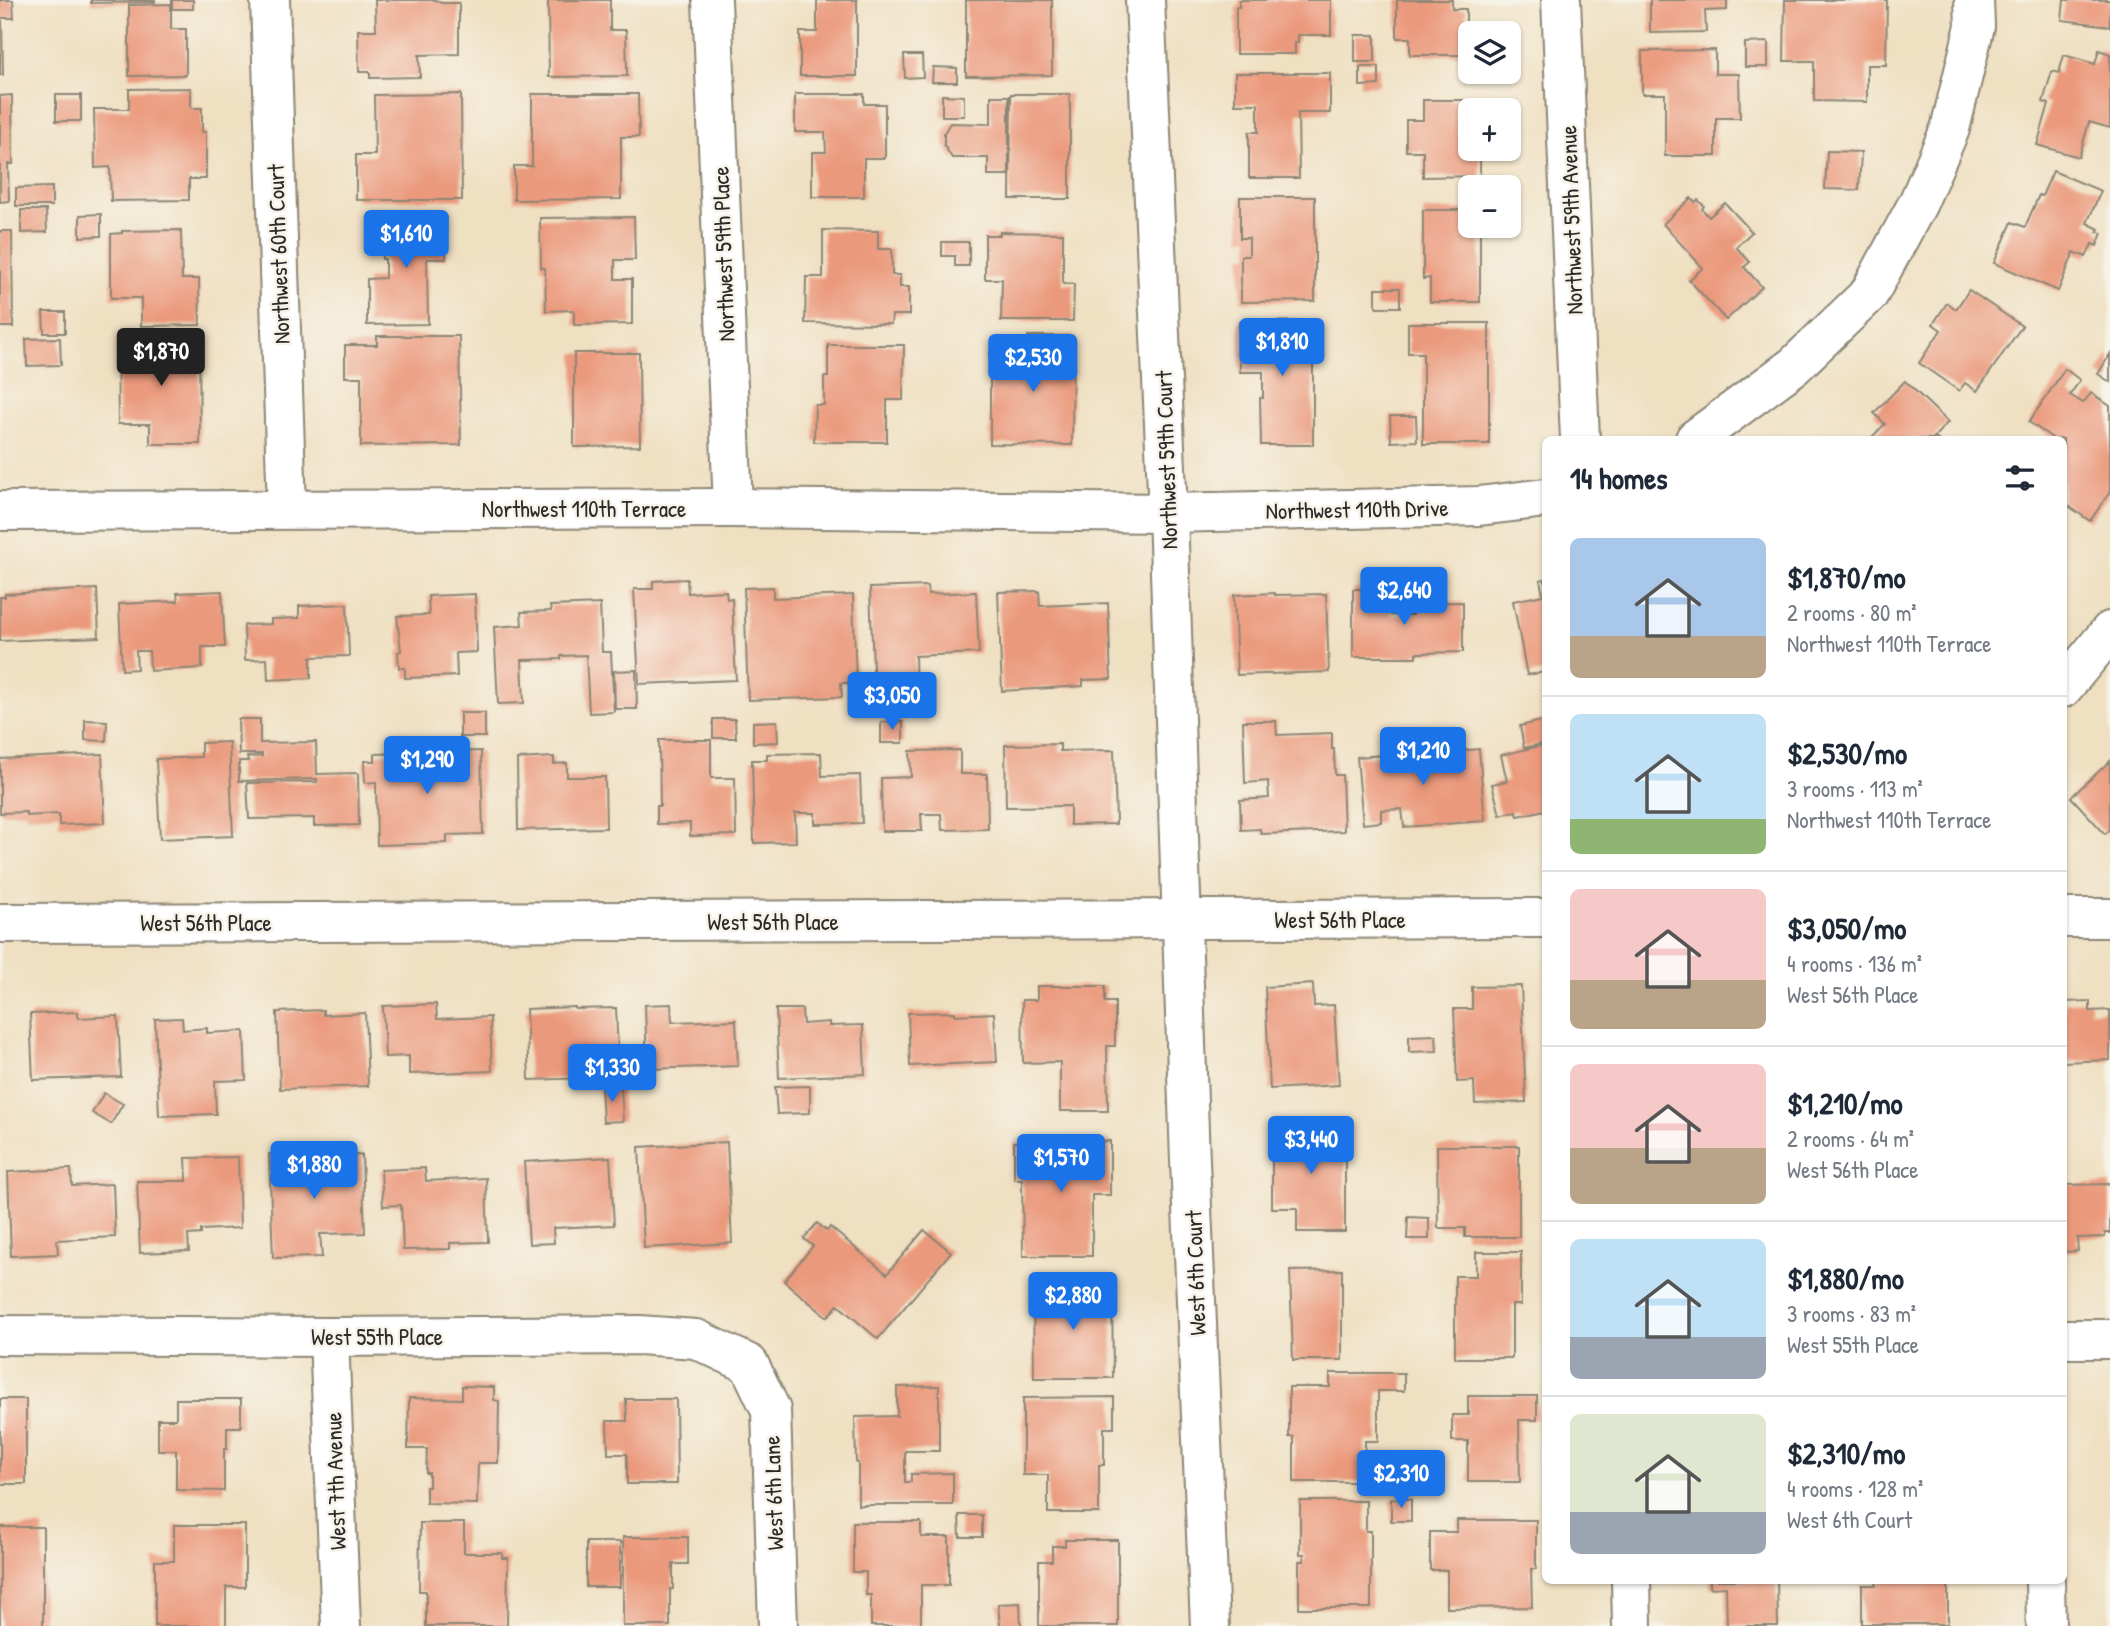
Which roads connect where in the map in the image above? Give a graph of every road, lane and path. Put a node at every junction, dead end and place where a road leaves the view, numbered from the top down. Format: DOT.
graph roads {
  1 [pos="270,0"];
  2 [pos="712,0"];
  3 [pos="1145,0"];
  4 [pos="1561,0"];
  5 [pos="1974,0"];
  6 [pos="1580,436"];
  7 [pos="1699,436"];
  8 [pos="1542,498"];
  9 [pos="733,508"];
  10 [pos="287,509"];
  11 [pos="0,511"];
  12 [pos="1168,513"];
  13 [pos="2110,631"];
  14 [pos="2067,683"];
  15 [pos="1542,918"];
  16 [pos="2067,918"];
  17 [pos="2110,918"];
  18 [pos="1182,920"];
  19 [pos="0,923"];
  20 [pos="0,1335"];
  21 [pos="329,1337"];
  22 [pos="2067,1339"];
  23 [pos="2110,1339"];
  24 [pos="749,1364"];
  25 [pos="1631,1584"];
  26 [pos="2045,1584"];
  27 [pos="341,1626"];
  28 [pos="778,1626"];
  29 [pos="1210,1626"];
  30 [pos="1632,1626"];
  31 [pos="2046,1626"];
  1 -- 10 [label="street, Northwest 60th Court"];
  2 -- 9 [label="street, Northwest 59th Place"];
  3 -- 12 [label="street, Northwest 59th Court"];
  4 -- 6 [label="street, Northwest 59th Avenue"];
  5 -- 7 [label="street"];
  8 -- 12 [label="street, Northwest 110th Drive"];
  9 -- 10 [label="street, Northwest 110th Terrace"];
  9 -- 12 [label="street, Northwest 110th Terrace"];
  10 -- 11 [label="street, Northwest 110th Terrace"];
  12 -- 18 [label="street, Northwest 59th Court"];
  13 -- 14 [label="street"];
  15 -- 18 [label="street, West 56th Place"];
  16 -- 17 [label="street"];
  18 -- 19 [label="street, West 56th Place"];
  18 -- 29 [label="street, West 6th Court"];
  20 -- 21 [label="street, West 55th Place"];
  21 -- 24 [label="street, West 55th Place"];
  21 -- 27 [label="street, West 7th Avenue"];
  22 -- 23 [label="street"];
  24 -- 28 [label="street, West 6th Lane"];
  25 -- 30 [label="street"];
  26 -- 31 [label="street"];
}
